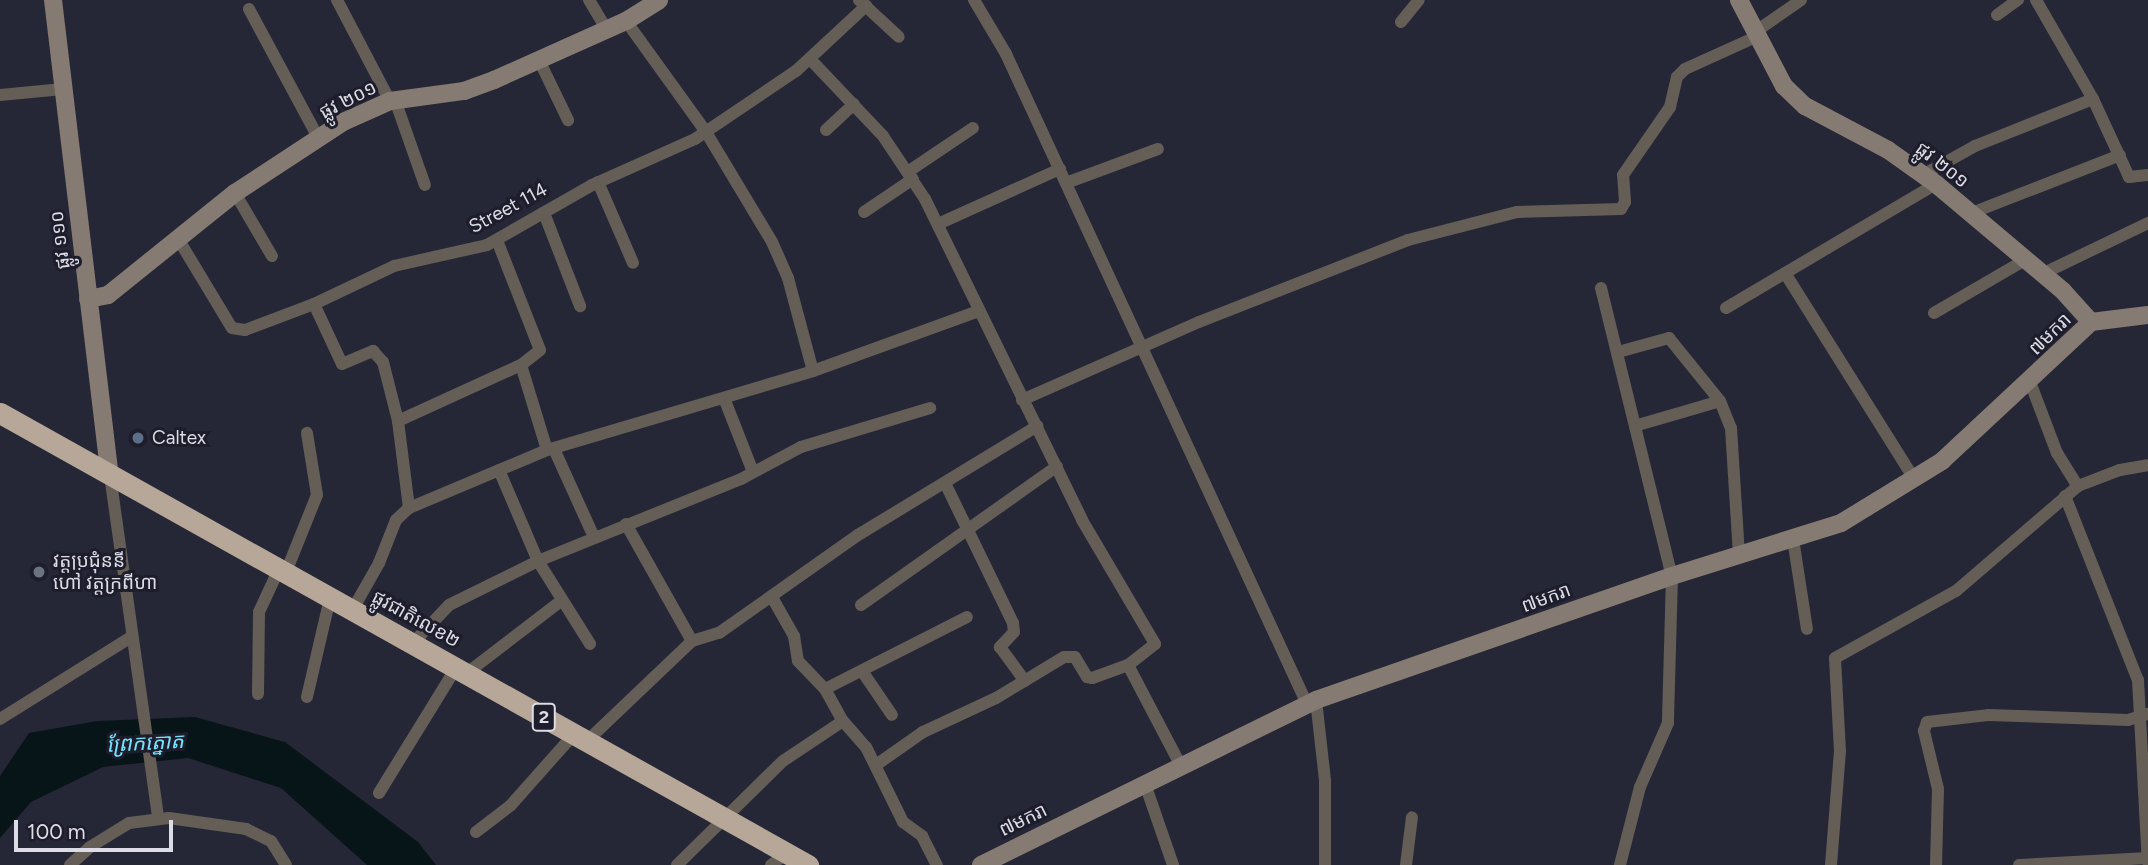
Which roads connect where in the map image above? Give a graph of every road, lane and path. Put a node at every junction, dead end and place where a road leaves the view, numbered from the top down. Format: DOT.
graph roads {
  1 [pos="53,0"];
  2 [pos="337,0"];
  3 [pos="589,0"];
  4 [pos="659,0"];
  5 [pos="974,0"];
  6 [pos="1419,0"];
  7 [pos="1739,0"];
  8 [pos="1801,0"];
  9 [pos="2018,0"];
  10 [pos="2036,0"];
  11 [pos="862,3"];
  12 [pos="248,9"];
  13 [pos="1997,15"];
  14 [pos="626,21"];
  15 [pos="1402,22"];
  16 [pos="607,28"];
  17 [pos="1756,35"];
  18 [pos="899,37"];
  19 [pos="810,59"];
  20 [pos="539,60"];
  21 [pos="63,89"];
  22 [pos="0,95"];
  23 [pos="2093,99"];
  24 [pos="392,101"];
  25 [pos="854,104"];
  26 [pos="568,120"];
  27 [pos="973,128"];
  28 [pos="826,130"];
  29 [pos="706,132"];
  30 [pos="319,139"];
  31 [pos="1158,149"];
  32 [pos="2120,155"];
  33 [pos="1060,169"];
  34 [pos="911,175"];
  35 [pos="2148,175"];
  36 [pos="1930,180"];
  37 [pos="598,181"];
  38 [pos="1066,183"];
  39 [pos="425,185"];
  40 [pos="235,193"];
  41 [pos="864,212"];
  42 [pos="544,213"];
  43 [pos="1969,214"];
  44 [pos="2148,223"];
  45 [pos="937,224"];
  46 [pos="177,237"];
  47 [pos="497,240"];
  48 [pos="272,256"];
  49 [pos="2025,260"];
  50 [pos="634,263"];
  51 [pos="1785,273"];
  52 [pos="2042,274"];
  53 [pos="1601,288"];
  54 [pos="88,299"];
  55 [pos="314,304"];
  56 [pos="580,306"];
  57 [pos="1726,308"];
  58 [pos="979,311"];
  59 [pos="1934,313"];
  60 [pos="2148,315"];
  61 [pos="2091,322"];
  62 [pos="1139,347"];
  63 [pos="1618,352"];
  64 [pos="521,365"];
  65 [pos="813,371"];
  66 [pos="2029,382"];
  67 [pos="724,398"];
  68 [pos="1022,400"];
  69 [pos="1720,401"];
  70 [pos="930,408"];
  71 [pos="0,413"];
  72 [pos="397,421"];
  73 [pos="1638,425"];
  74 [pos="1037,426"];
  75 [pos="307,433"];
  76 [pos="551,449"];
  77 [pos="2148,466"];
  78 [pos="1057,467"];
  79 [pos="499,470"];
  80 [pos="753,472"];
  81 [pos="110,475"];
  82 [pos="1914,479"];
  83 [pos="945,483"];
  84 [pos="2078,486"];
  85 [pos="2065,496"];
  86 [pos="409,508"];
  87 [pos="626,524"];
  88 [pos="968,529"];
  89 [pos="594,537"];
  90 [pos="1793,539"];
  91 [pos="1739,556"];
  92 [pos="538,561"];
  93 [pos="283,570"];
  94 [pos="1672,576"];
  95 [pos="330,598"];
  96 [pos="773,598"];
  97 [pos="561,601"];
  98 [pos="861,605"];
  99 [pos="353,609"];
  100 [pos="967,617"];
  101 [pos="1807,629"];
  102 [pos="131,637"];
  103 [pos="692,641"];
  104 [pos="413,643"];
  105 [pos="590,644"];
  106 [pos="1128,665"];
  107 [pos="461,671"];
  108 [pos="862,671"];
  109 [pos="1025,681"];
  110 [pos="825,689"];
  111 [pos="258,694"];
  112 [pos="307,697"];
  113 [pos="1312,702"];
  114 [pos="2145,713"];
  115 [pos="892,715"];
  116 [pos="0,719"];
  117 [pos="843,721"];
  118 [pos="581,738"];
  119 [pos="876,765"];
  120 [pos="1181,766"];
  121 [pos="1145,784"];
  122 [pos="379,793"];
  123 [pos="723,817"];
  124 [pos="1412,817"];
  125 [pos="158,818"];
  126 [pos="476,832"];
  127 [pos="779,859"];
  128 [pos="2148,860"];
  129 [pos="2107,862"];
  130 [pos="70,865"];
  131 [pos="286,865"];
  132 [pos="677,865"];
  133 [pos="808,865"];
  134 [pos="937,865"];
  135 [pos="981,865"];
  136 [pos="1173,865"];
  137 [pos="1325,865"];
  138 [pos="1406,865"];
  139 [pos="1620,865"];
  140 [pos="1831,865"];
  141 [pos="1936,865"];
  142 [pos="2019,865"];
  1 -- 21 [label="street, ផ្លូវ ១១០"];
  2 -- 24 [label="street"];
  3 -- 16 [label="street"];
  4 -- 14 [label="street, ផ្លូវ ២០១"];
  5 -- 33 [label="street"];
  6 -- 15 [label="street"];
  7 -- 17 [label="street, ផ្លូវ ២០១"];
  8 -- 17 [label="street"];
  9 -- 13 [label="street"];
  10 -- 23 [label="street"];
  11 -- 18 [label="street"];
  11 -- 19 [label="street, Street 114"];
  12 -- 30 [label="street"];
  14 -- 16 [label="street, ផ្លូវ ២០១"];
  14 -- 29 [label="street"];
  16 -- 20 [label="street, ផ្លូវ ២០១"];
  17 -- 36 [label="street, ផ្លូវ ២០១"];
  17 -- 62 [label="street"];
  19 -- 25 [label="street"];
  19 -- 29 [label="street, Street 114"];
  20 -- 24 [label="street, ផ្លូវ ២០១"];
  20 -- 26 [label="street"];
  21 -- 22 [label="street"];
  21 -- 54 [label="street, ផ្លូវ ១១០"];
  23 -- 32 [label="street"];
  23 -- 36 [label="street"];
  24 -- 30 [label="street, ផ្លូវ ២០១"];
  24 -- 39 [label="street"];
  25 -- 28 [label="street"];
  25 -- 34 [label="street"];
  27 -- 34 [label="street"];
  29 -- 37 [label="street, Street 114"];
  29 -- 65 [label="street"];
  30 -- 40 [label="street, ផ្លូវ ២០១"];
  31 -- 38 [label="street"];
  32 -- 35 [label="street"];
  32 -- 43 [label="street"];
  33 -- 38 [label="street"];
  33 -- 45 [label="street"];
  34 -- 41 [label="street"];
  34 -- 45 [label="street"];
  36 -- 43 [label="street, ផ្លូវ ២០១"];
  36 -- 51 [label="street"];
  37 -- 42 [label="street, Street 114"];
  37 -- 50 [label="street"];
  38 -- 62 [label="street"];
  40 -- 46 [label="street, ផ្លូវ ២០១"];
  40 -- 48 [label="street"];
  42 -- 47 [label="street, Street 114"];
  42 -- 56 [label="street"];
  43 -- 49 [label="street, ផ្លូវ ២០១"];
  44 -- 52 [label="street"];
  45 -- 58 [label="street"];
  46 -- 54 [label="street, ផ្លូវ ២០១"];
  46 -- 55 [label="street, Street 114"];
  47 -- 55 [label="street, Street 114"];
  47 -- 64 [label="street"];
  49 -- 52 [label="street, ផ្លូវ ២០១"];
  49 -- 59 [label="street"];
  51 -- 57 [label="street"];
  51 -- 82 [label="street"];
  52 -- 61 [label="street, ផ្លូវ ២០១"];
  53 -- 63 [label="street"];
  54 -- 81 [label="street, ផ្លូវ ១១០"];
  55 -- 72 [label="street"];
  58 -- 65 [label="street"];
  58 -- 68 [label="street"];
  60 -- 61 [label="street"];
  61 -- 66 [label="street, ៧មករា"];
  62 -- 68 [label="street"];
  62 -- 113 [label="street"];
  63 -- 69 [label="street"];
  63 -- 73 [label="street"];
  64 -- 72 [label="street"];
  64 -- 76 [label="street"];
  65 -- 67 [label="street"];
  66 -- 82 [label="street, ៧មករា"];
  66 -- 84 [label="street"];
  67 -- 76 [label="street"];
  67 -- 80 [label="street"];
  68 -- 74 [label="street"];
  69 -- 73 [label="street"];
  69 -- 91 [label="street"];
  70 -- 80 [label="street"];
  71 -- 81 [label="highway, ផ្លូវជាតិលេខ២ / 2"];
  72 -- 86 [label="street"];
  73 -- 94 [label="street"];
  74 -- 78 [label="street"];
  74 -- 83 [label="street"];
  75 -- 93 [label="street"];
  76 -- 79 [label="street"];
  76 -- 89 [label="street"];
  77 -- 84 [label="street"];
  78 -- 88 [label="street"];
  78 -- 106 [label="street"];
  79 -- 86 [label="street"];
  79 -- 92 [label="street"];
  80 -- 87 [label="street"];
  81 -- 93 [label="highway, ផ្លូវជាតិលេខ២ / 2"];
  81 -- 102 [label="street"];
  82 -- 90 [label="street, ៧មករា"];
  83 -- 88 [label="street"];
  83 -- 96 [label="street"];
  84 -- 85 [label="street"];
  85 -- 114 [label="street"];
  85 -- 140 [label="street"];
  86 -- 99 [label="street"];
  87 -- 89 [label="street"];
  87 -- 103 [label="street"];
  88 -- 98 [label="street"];
  88 -- 109 [label="street"];
  89 -- 92 [label="street"];
  90 -- 91 [label="street, ៧មករា"];
  90 -- 101 [label="street"];
  91 -- 94 [label="street, ៧មករា"];
  92 -- 97 [label="street"];
  92 -- 104 [label="street"];
  93 -- 95 [label="highway, ផ្លូវជាតិលេខ២ / 2"];
  93 -- 111 [label="street"];
  94 -- 113 [label="street, ៧មករា"];
  94 -- 139 [label="street"];
  95 -- 99 [label="highway, ផ្លូវជាតិលេខ២ / 2"];
  95 -- 112 [label="street"];
  96 -- 103 [label="street"];
  96 -- 110 [label="street"];
  97 -- 105 [label="street"];
  97 -- 107 [label="street"];
  99 -- 104 [label="highway, ផ្លូវជាតិលេខ២ / 2"];
  100 -- 108 [label="street"];
  102 -- 116 [label="street"];
  102 -- 125 [label="street"];
  103 -- 118 [label="street"];
  104 -- 107 [label="highway, ផ្លូវជាតិលេខ២ / 2"];
  106 -- 109 [label="street"];
  106 -- 120 [label="street"];
  107 -- 118 [label="highway, ផ្លូវជាតិលេខ២ / 2"];
  107 -- 122 [label="street"];
  108 -- 110 [label="street"];
  108 -- 115 [label="street"];
  109 -- 119 [label="street"];
  110 -- 117 [label="street"];
  113 -- 120 [label="street, ៧មករា"];
  113 -- 137 [label="street"];
  114 -- 128 [label="street"];
  114 -- 141 [label="street"];
  117 -- 119 [label="street"];
  117 -- 123 [label="street"];
  118 -- 123 [label="highway, ផ្លូវជាតិលេខ២ / 2"];
  118 -- 126 [label="street"];
  119 -- 134 [label="street"];
  120 -- 121 [label="street, ៧មករា"];
  121 -- 135 [label="street, ៧មករា"];
  121 -- 136 [label="street"];
  123 -- 127 [label="highway, ផ្លូវជាតិលេខ២ / 2"];
  123 -- 132 [label="street"];
  124 -- 138 [label="street"];
  125 -- 130 [label="street"];
  125 -- 131 [label="street"];
  127 -- 133 [label="highway, ផ្លូវជាតិលេខ២ / 2"];
  128 -- 129 [label="street"];
  129 -- 142 [label="street"];
}
